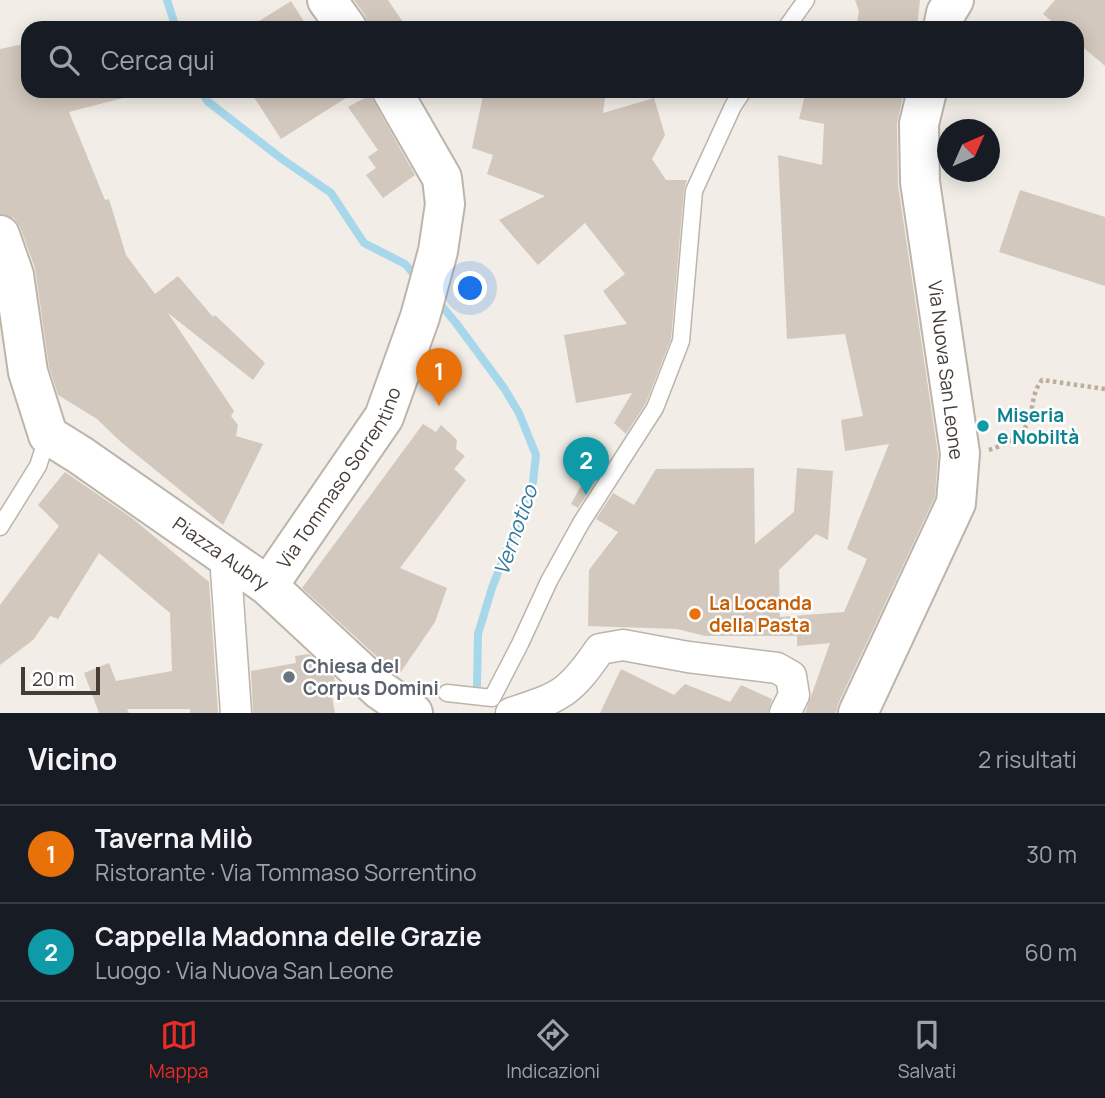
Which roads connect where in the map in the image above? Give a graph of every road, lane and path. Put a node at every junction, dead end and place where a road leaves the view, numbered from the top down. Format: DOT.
graph roads {
  1 [pos="327,0"];
  2 [pos="806,0"];
  3 [pos="954,0"];
  4 [pos="342,21"];
  5 [pos="791,21"];
  6 [pos="944,21"];
  7 [pos="396,98"];
  8 [pos="738,98"];
  9 [pos="926,98"];
  10 [pos="0,235"];
  11 [pos="1105,389"];
  12 [pos="48,435"];
  13 [pos="960,453"];
  14 [pos="0,527"];
  15 [pos="225,556"];
  16 [pos="268,586"];
  17 [pos="447,693"];
  18 [pos="379,701"];
  19 [pos="236,713"];
  20 [pos="413,713"];
  21 [pos="511,713"];
  22 [pos="785,713"];
  23 [pos="858,713"];
  1 -- 4 [label="street"];
  2 -- 5 [label="lane"];
  3 -- 6 [label="street"];
  7 -- 16 [label="street, Via Tommaso Sorrentino"];
  8 -- 17 [label="lane"];
  9 -- 13 [label="street, Via Nuova San Leone"];
  10 -- 12 [label="street"];
  11 -- 13 [label="path"];
  12 -- 14 [label="lane"];
  12 -- 15 [label="street, Piazza Aubry"];
  13 -- 23 [label="street, Via Nuova San Leone"];
  15 -- 16 [label="street, Piazza Aubry"];
  15 -- 19 [label="street"];
  16 -- 18 [label="street, Piazza Aubry"];
  18 -- 20 [label="street, Piazza Aubry"];
  21 -- 22 [label="street"];
}
